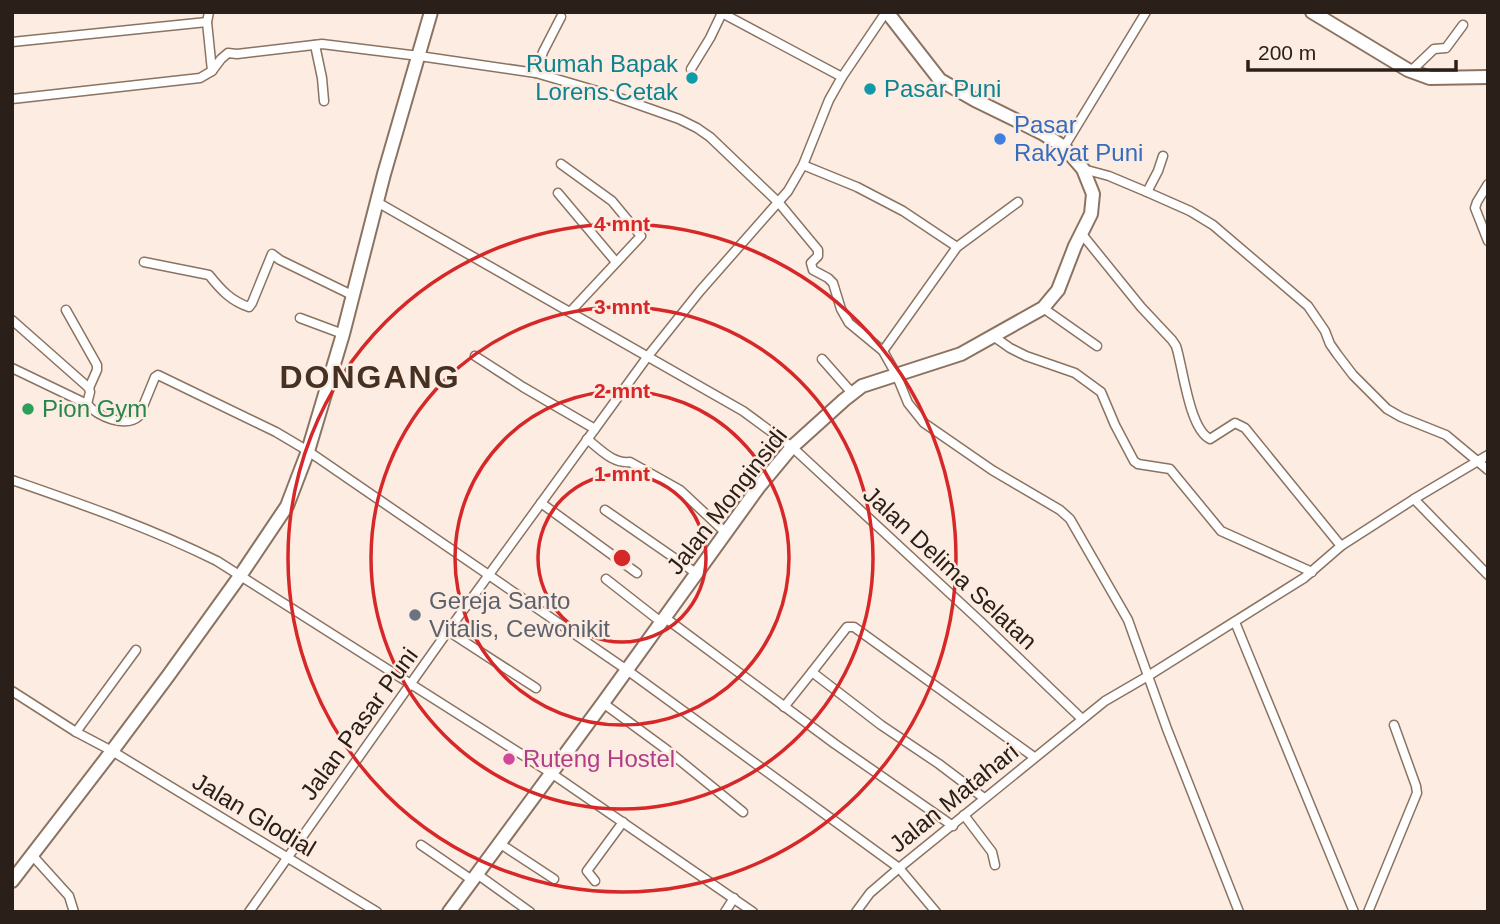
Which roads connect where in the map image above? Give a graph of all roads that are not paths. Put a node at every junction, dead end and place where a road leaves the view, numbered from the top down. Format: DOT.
graph roads {
  1 [pos="431,12"];
  2 [pos="887,12"];
  3 [pos="1146,12"];
  4 [pos="1312,12"];
  5 [pos="721,13"];
  6 [pos="208,17"];
  7 [pos="561,18"];
  8 [pos="1464,26"];
  9 [pos="12,42"];
  10 [pos="314,45"];
  11 [pos="419,56"];
  12 [pos="691,69"];
  13 [pos="212,71"];
  14 [pos="1411,71"];
  15 [pos="536,73"];
  16 [pos="842,76"];
  17 [pos="1488,77"];
  18 [pos="12,99"];
  19 [pos="324,101"];
  20 [pos="1064,147"];
  21 [pos="1163,156"];
  22 [pos="561,164"];
  23 [pos="803,165"];
  24 [pos="1083,169"];
  25 [pos="1488,184"];
  26 [pos="1147,192"];
  27 [pos="558,193"];
  28 [pos="377,202"];
  29 [pos="1018,202"];
  30 [pos="779,203"];
  31 [pos="1081,233"];
  32 [pos="1488,241"];
  33 [pos="957,247"];
  34 [pos="144,262"];
  35 [pos="616,262"];
  36 [pos="354,296"];
  37 [pos="1043,308"];
  38 [pos="66,310"];
  39 [pos="570,311"];
  40 [pos="300,318"];
  41 [pos="12,320"];
  42 [pos="343,334"];
  43 [pos="993,336"];
  44 [pos="1097,346"];
  45 [pos="883,351"];
  46 [pos="475,356"];
  47 [pos="648,356"];
  48 [pos="822,359"];
  49 [pos="12,368"];
  50 [pos="896,374"];
  51 [pos="89,388"];
  52 [pos="852,393"];
  53 [pos="88,404"];
  54 [pos="594,429"];
  55 [pos="587,439"];
  56 [pos="792,447"];
  57 [pos="308,451"];
  58 [pos="1488,455"];
  59 [pos="1478,460"];
  60 [pos="1488,470"];
  61 [pos="12,480"];
  62 [pos="1413,499"];
  63 [pos="541,503"];
  64 [pos="606,510"];
  65 [pos="726,533"];
  66 [pos="1341,546"];
  67 [pos="1312,572"];
  68 [pos="637,573"];
  69 [pos="696,573"];
  70 [pos="1488,575"];
  71 [pos="240,576"];
  72 [pos="489,576"];
  73 [pos="606,579"];
  74 [pos="663,620"];
  75 [pos="1236,622"];
  76 [pos="449,631"];
  77 [pos="136,650"];
  78 [pos="626,670"];
  79 [pos="812,672"];
  80 [pos="1148,676"];
  81 [pos="412,684"];
  82 [pos="536,688"];
  83 [pos="12,691"];
  84 [pos="603,703"];
  85 [pos="784,707"];
  86 [pos="1082,719"];
  87 [pos="1394,724"];
  88 [pos="76,732"];
  89 [pos="112,751"];
  90 [pos="1034,757"];
  91 [pos="551,773"];
  92 [pos="984,798"];
  93 [pos="743,812"];
  94 [pos="964,815"];
  95 [pos="623,822"];
  96 [pos="953,826"];
  97 [pos="499,843"];
  98 [pos="421,845"];
  99 [pos="32,855"];
  100 [pos="286,858"];
  101 [pos="995,865"];
  102 [pos="899,868"];
  103 [pos="474,877"];
  104 [pos="554,879"];
  105 [pos="12,881"];
  106 [pos="595,881"];
  107 [pos="734,898"];
  108 [pos="74,912"];
  109 [pos="249,912"];
  110 [pos="377,912"];
  111 [pos="449,912"];
  112 [pos="530,912"];
  113 [pos="725,912"];
  114 [pos="754,912"];
  115 [pos="856,912"];
  116 [pos="936,912"];
  117 [pos="1239,912"];
  118 [pos="1354,912"];
  119 [pos="1368,912"];
  1 -- 11 [label="street"];
  2 -- 16 [label="street, Jalan Pasar Puni"];
  2 -- 20 [label="street, Jalan Monginsidi"];
  3 -- 20 [label="street"];
  4 -- 14 [label="street"];
  5 -- 12 [label="street"];
  5 -- 16 [label="street"];
  6 -- 9 [label="street"];
  6 -- 13 [label="street"];
  7 -- 15 [label="street"];
  8 -- 14 [label="street"];
  10 -- 11 [label="street"];
  10 -- 13 [label="street"];
  10 -- 19 [label="street"];
  11 -- 15 [label="street"];
  11 -- 28 [label="street"];
  13 -- 18 [label="street"];
  14 -- 17 [label="street"];
  15 -- 30 [label="street"];
  16 -- 23 [label="street, Jalan Pasar Puni"];
  20 -- 24 [label="street, Jalan Monginsidi"];
  21 -- 26 [label="street"];
  22 -- 35 [label="street"];
  23 -- 30 [label="street, Jalan Pasar Puni"];
  23 -- 33 [label="street"];
  24 -- 26 [label="street"];
  24 -- 31 [label="street, Jalan Monginsidi"];
  25 -- 32 [label="street"];
  26 -- 59 [label="street"];
  27 -- 35 [label="street"];
  28 -- 36 [label="street"];
  28 -- 39 [label="street, Jalan Delima Selatan"];
  29 -- 33 [label="street"];
  30 -- 45 [label="street"];
  30 -- 47 [label="street, Jalan Pasar Puni"];
  31 -- 37 [label="street, Jalan Monginsidi"];
  31 -- 66 [label="street"];
  33 -- 45 [label="street"];
  34 -- 36 [label="street"];
  35 -- 39 [label="street"];
  36 -- 42 [label="street"];
  37 -- 43 [label="street, Jalan Monginsidi"];
  37 -- 44 [label="street"];
  38 -- 51 [label="street"];
  39 -- 47 [label="street, Jalan Delima Selatan"];
  40 -- 42 [label="street"];
  41 -- 51 [label="street"];
  42 -- 57 [label="street"];
  43 -- 50 [label="street, Jalan Monginsidi"];
  43 -- 67 [label="street"];
  45 -- 50 [label="street"];
  46 -- 54 [label="street"];
  47 -- 54 [label="street, Jalan Pasar Puni"];
  47 -- 56 [label="street, Jalan Delima Selatan"];
  48 -- 52 [label="street"];
  49 -- 53 [label="street"];
  50 -- 52 [label="street, Jalan Monginsidi"];
  50 -- 80 [label="street"];
  51 -- 53 [label="street"];
  52 -- 56 [label="street, Jalan Monginsidi"];
  53 -- 57 [label="street"];
  54 -- 55 [label="street, Jalan Pasar Puni"];
  55 -- 63 [label="street, Jalan Pasar Puni"];
  55 -- 65 [label="street"];
  56 -- 65 [label="street, Jalan Monginsidi"];
  56 -- 86 [label="street, Jalan Delima Selatan"];
  57 -- 71 [label="street"];
  57 -- 72 [label="street"];
  58 -- 59 [label="street, Jalan Matahari"];
  59 -- 60 [label="street"];
  59 -- 62 [label="street, Jalan Matahari"];
  61 -- 71 [label="street"];
  62 -- 66 [label="street, Jalan Matahari"];
  62 -- 70 [label="street"];
  63 -- 68 [label="street"];
  63 -- 72 [label="street, Jalan Pasar Puni"];
  64 -- 69 [label="street"];
  65 -- 69 [label="street, Jalan Monginsidi"];
  66 -- 67 [label="street, Jalan Matahari"];
  67 -- 75 [label="street, Jalan Matahari"];
  69 -- 74 [label="street, Jalan Monginsidi"];
  71 -- 81 [label="street"];
  71 -- 89 [label="street"];
  72 -- 76 [label="street, Jalan Pasar Puni"];
  72 -- 78 [label="street"];
  73 -- 74 [label="street"];
  74 -- 78 [label="street, Jalan Monginsidi"];
  74 -- 85 [label="street"];
  75 -- 80 [label="street, Jalan Matahari"];
  75 -- 118 [label="street"];
  76 -- 81 [label="street, Jalan Pasar Puni"];
  76 -- 82 [label="street"];
  77 -- 88 [label="street"];
  78 -- 84 [label="street, Jalan Monginsidi"];
  78 -- 102 [label="street"];
  79 -- 85 [label="street"];
  79 -- 90 [label="street"];
  79 -- 92 [label="street"];
  80 -- 86 [label="street, Jalan Matahari"];
  80 -- 117 [label="street"];
  81 -- 91 [label="street"];
  81 -- 100 [label="street, Jalan Pasar Puni"];
  83 -- 88 [label="street, Jalan Glodial"];
  84 -- 91 [label="street, Jalan Monginsidi"];
  84 -- 93 [label="street"];
  85 -- 96 [label="street"];
  86 -- 90 [label="street, Jalan Matahari"];
  87 -- 119 [label="street"];
  88 -- 89 [label="street, Jalan Glodial"];
  89 -- 99 [label="street"];
  89 -- 100 [label="street, Jalan Glodial"];
  90 -- 92 [label="street, Jalan Matahari"];
  91 -- 95 [label="street"];
  91 -- 97 [label="street, Jalan Monginsidi"];
  92 -- 94 [label="street, Jalan Matahari"];
  94 -- 96 [label="street, Jalan Matahari"];
  94 -- 101 [label="street"];
  95 -- 106 [label="street"];
  95 -- 107 [label="street"];
  96 -- 102 [label="street, Jalan Matahari"];
  97 -- 103 [label="street, Jalan Monginsidi"];
  97 -- 104 [label="street"];
  98 -- 103 [label="street"];
  99 -- 105 [label="street"];
  99 -- 108 [label="street"];
  100 -- 109 [label="street, Jalan Pasar Puni"];
  100 -- 110 [label="street, Jalan Glodial"];
  102 -- 115 [label="street, Jalan Matahari"];
  102 -- 116 [label="street"];
  103 -- 111 [label="street, Jalan Monginsidi"];
  103 -- 112 [label="street"];
  107 -- 113 [label="street"];
  107 -- 114 [label="street"];
}
